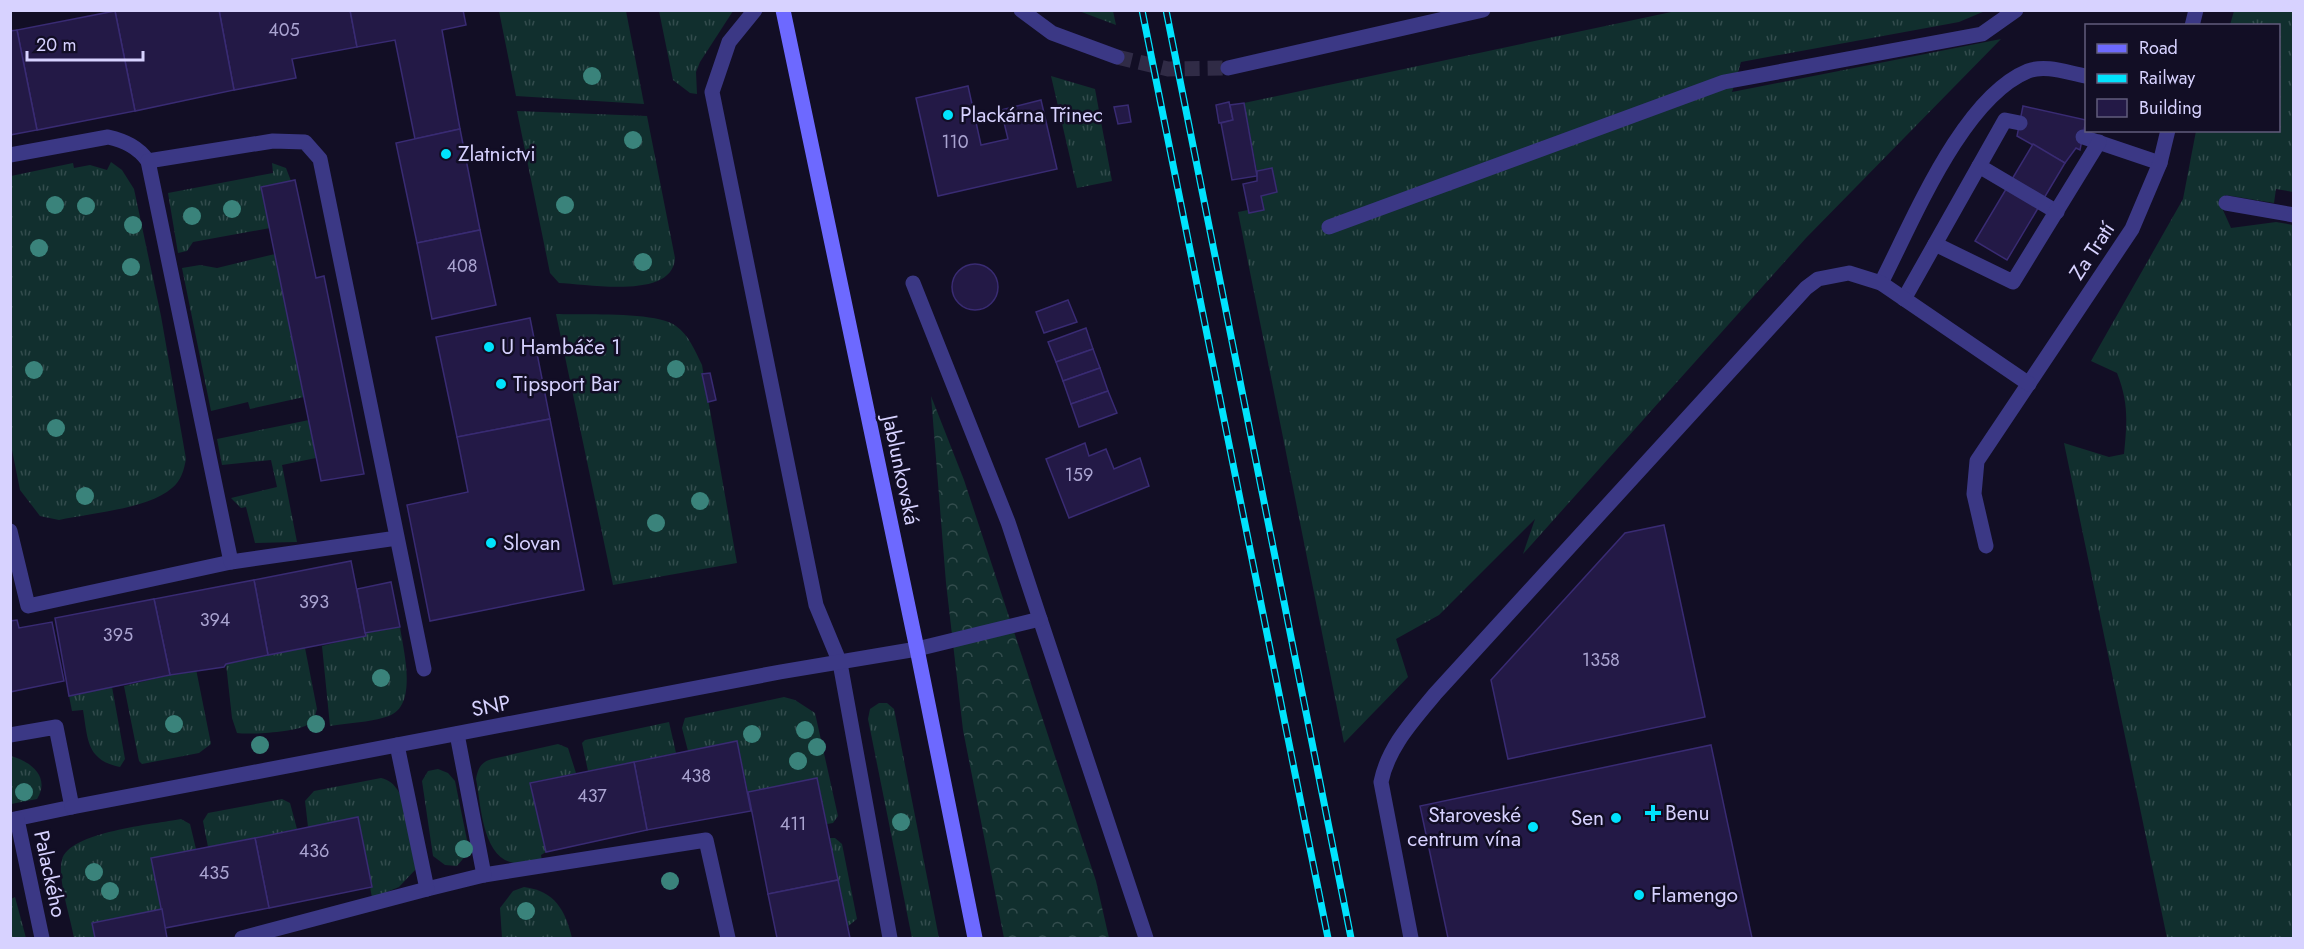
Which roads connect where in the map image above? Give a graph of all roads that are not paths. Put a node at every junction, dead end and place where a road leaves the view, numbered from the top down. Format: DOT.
graph roads {
  1 [pos="755,10"];
  2 [pos="783,10"];
  3 [pos="1021,10"];
  4 [pos="1483,10"];
  5 [pos="2016,10"];
  6 [pos="1117,57"];
  7 [pos="1228,68"];
  8 [pos="2085,76"];
  9 [pos="2020,123"];
  10 [pos="2168,132"];
  11 [pos="2083,137"];
  12 [pos="2099,142"];
  13 [pos="10,155"];
  14 [pos="148,161"];
  15 [pos="2160,163"];
  16 [pos="1979,166"];
  17 [pos="2226,203"];
  18 [pos="2057,212"];
  19 [pos="2294,215"];
  20 [pos="1329,226"];
  21 [pos="1935,244"];
  22 [pos="913,283"];
  23 [pos="1881,283"];
  24 [pos="1904,299"];
  25 [pos="2029,384"];
  26 [pos="10,531"];
  27 [pos="397,538"];
  28 [pos="1986,546"];
  29 [pos="231,562"];
  30 [pos="1040,619"];
  31 [pos="917,649"];
  32 [pos="840,663"];
  33 [pos="424,669"];
  34 [pos="458,734"];
  35 [pos="10,735"];
  36 [pos="397,745"];
  37 [pos="72,807"];
  38 [pos="14,819"];
  39 [pos="484,875"];
  40 [pos="427,889"];
  41 [pos="42,939"];
  42 [pos="242,939"];
  43 [pos="728,939"];
  44 [pos="890,939"];
  45 [pos="975,939"];
  46 [pos="1146,939"];
  47 [pos="1411,939"];
  1 -- 32 [label="street"];
  2 -- 31 [label="main road, Jablunkovská"];
  3 -- 6 [label="street"];
  4 -- 7 [label="street"];
  5 -- 20 [label="street"];
  8 -- 23 [label="street"];
  9 -- 16 [label="street"];
  10 -- 15 [label="street, Za Tratí"];
  11 -- 12 [label="street"];
  12 -- 15 [label="street"];
  12 -- 18 [label="street"];
  13 -- 14 [label="street"];
  14 -- 27 [label="street"];
  14 -- 29 [label="street"];
  15 -- 25 [label="street, Za Tratí"];
  16 -- 18 [label="street"];
  16 -- 21 [label="street"];
  17 -- 19 [label="street"];
  18 -- 21 [label="street"];
  21 -- 24 [label="street"];
  22 -- 30 [label="street"];
  23 -- 24 [label="street"];
  23 -- 47 [label="street"];
  24 -- 25 [label="street"];
  25 -- 28 [label="street, Za Tratí"];
  26 -- 29 [label="street"];
  27 -- 29 [label="street"];
  27 -- 33 [label="street"];
  30 -- 31 [label="street, SNP"];
  30 -- 46 [label="street"];
  31 -- 32 [label="street, SNP"];
  31 -- 45 [label="main road, Jablunkovská"];
  32 -- 34 [label="street, SNP"];
  32 -- 44 [label="street"];
  34 -- 36 [label="street, SNP"];
  34 -- 39 [label="street"];
  35 -- 37 [label="street"];
  36 -- 37 [label="street, SNP"];
  36 -- 40 [label="street"];
  37 -- 38 [label="street, SNP"];
  38 -- 41 [label="street, Palackého"];
  39 -- 40 [label="street"];
  39 -- 43 [label="street"];
  40 -- 42 [label="street"];
}
